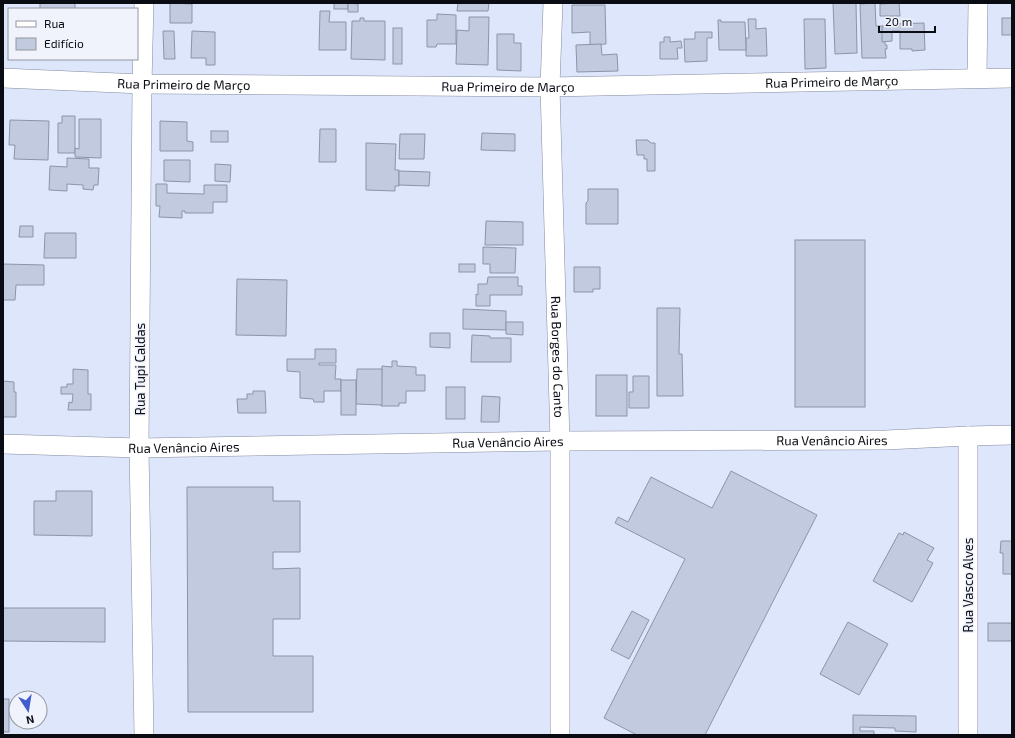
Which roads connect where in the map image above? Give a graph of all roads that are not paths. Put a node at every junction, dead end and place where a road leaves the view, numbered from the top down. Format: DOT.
graph roads {
  1 [pos="144,3"];
  2 [pos="553,3"];
  3 [pos="978,3"];
  4 [pos="3,78"];
  5 [pos="977,78"];
  6 [pos="1012,78"];
  7 [pos="142,84"];
  8 [pos="550,87"];
  9 [pos="1012,435"];
  10 [pos="968,436"];
  11 [pos="560,441"];
  12 [pos="3,444"];
  13 [pos="140,448"];
  14 [pos="144,735"];
  15 [pos="560,735"];
  16 [pos="968,735"];
  1 -- 7 [label="street, Rua Tupi Caldas"];
  2 -- 8 [label="street, Rua Borges do Canto"];
  3 -- 5 [label="street"];
  4 -- 7 [label="street, Rua Primeiro de Março"];
  5 -- 6 [label="street, Rua Primeiro de Março"];
  5 -- 8 [label="street, Rua Primeiro de Março"];
  7 -- 8 [label="street, Rua Primeiro de Março"];
  7 -- 13 [label="street, Rua Tupi Caldas"];
  8 -- 11 [label="street, Rua Borges do Canto"];
  9 -- 10 [label="street, Rua Venâncio Aires"];
  10 -- 11 [label="street, Rua Venâncio Aires"];
  10 -- 16 [label="street, Rua Vasco Alves"];
  11 -- 13 [label="street, Rua Venâncio Aires"];
  11 -- 15 [label="street, Rua Borges do Canto"];
  12 -- 13 [label="street, Rua Venâncio Aires"];
  13 -- 14 [label="street, Rua Tupi Caldas"];
}
